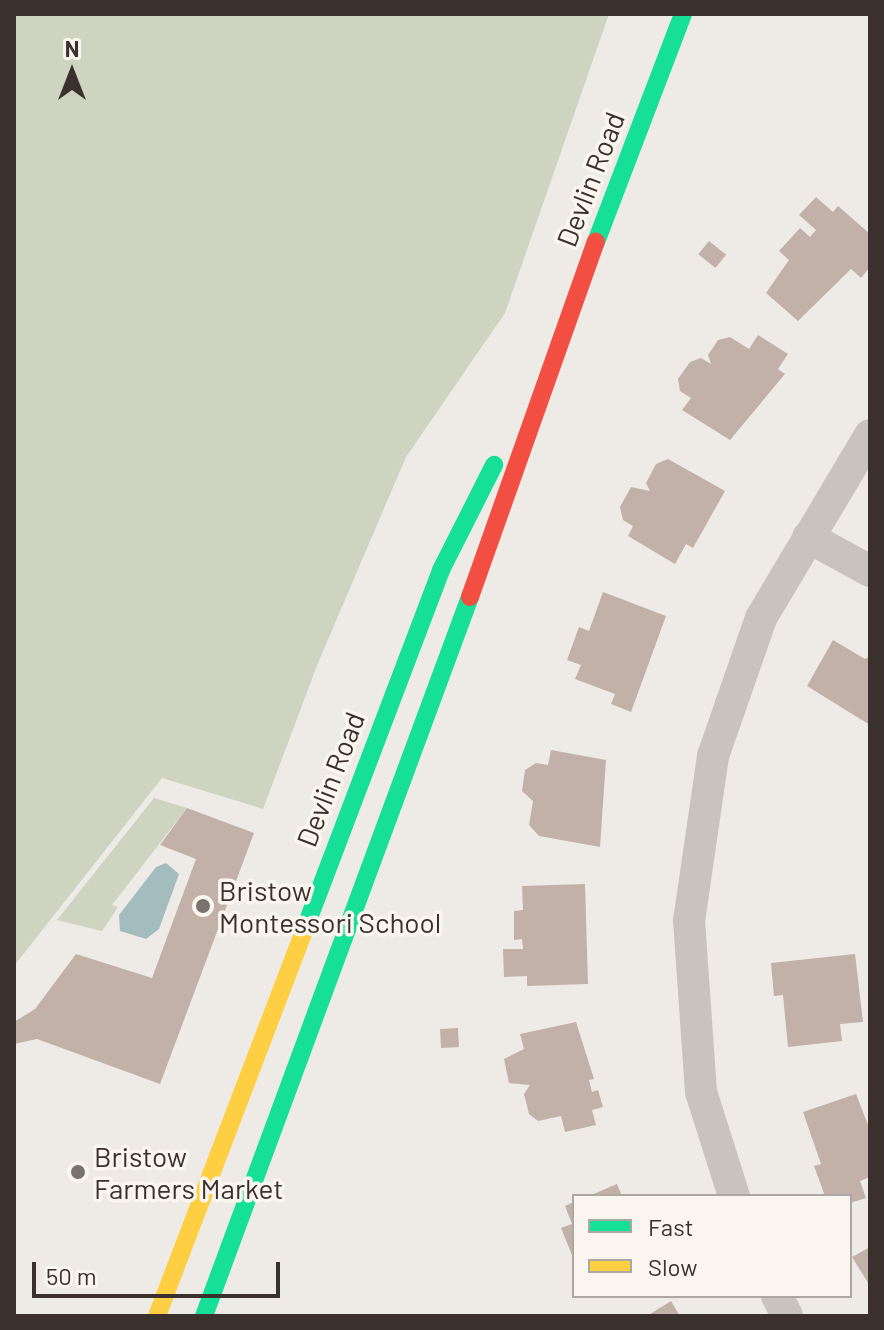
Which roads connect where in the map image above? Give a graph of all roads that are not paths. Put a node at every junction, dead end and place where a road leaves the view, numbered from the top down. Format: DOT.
graph roads {
  1 [pos="683,14"];
  2 [pos="549,364"];
  3 [pos="870,435"];
  4 [pos="808,537"];
  5 [pos="870,571"];
  6 [pos="733,1194"];
  7 [pos="778,1298"];
  8 [pos="157,1316"];
  9 [pos="204,1316"];
  10 [pos="787,1316"];
  1 -- 2 [label="main road, Devlin Road"];
  2 -- 8 [label="main road, Devlin Road"];
  2 -- 9 [label="main road, Devlin Road"];
  3 -- 4 [label="street"];
  4 -- 5 [label="street"];
  4 -- 6 [label="street"];
  7 -- 10 [label="street"];
}
